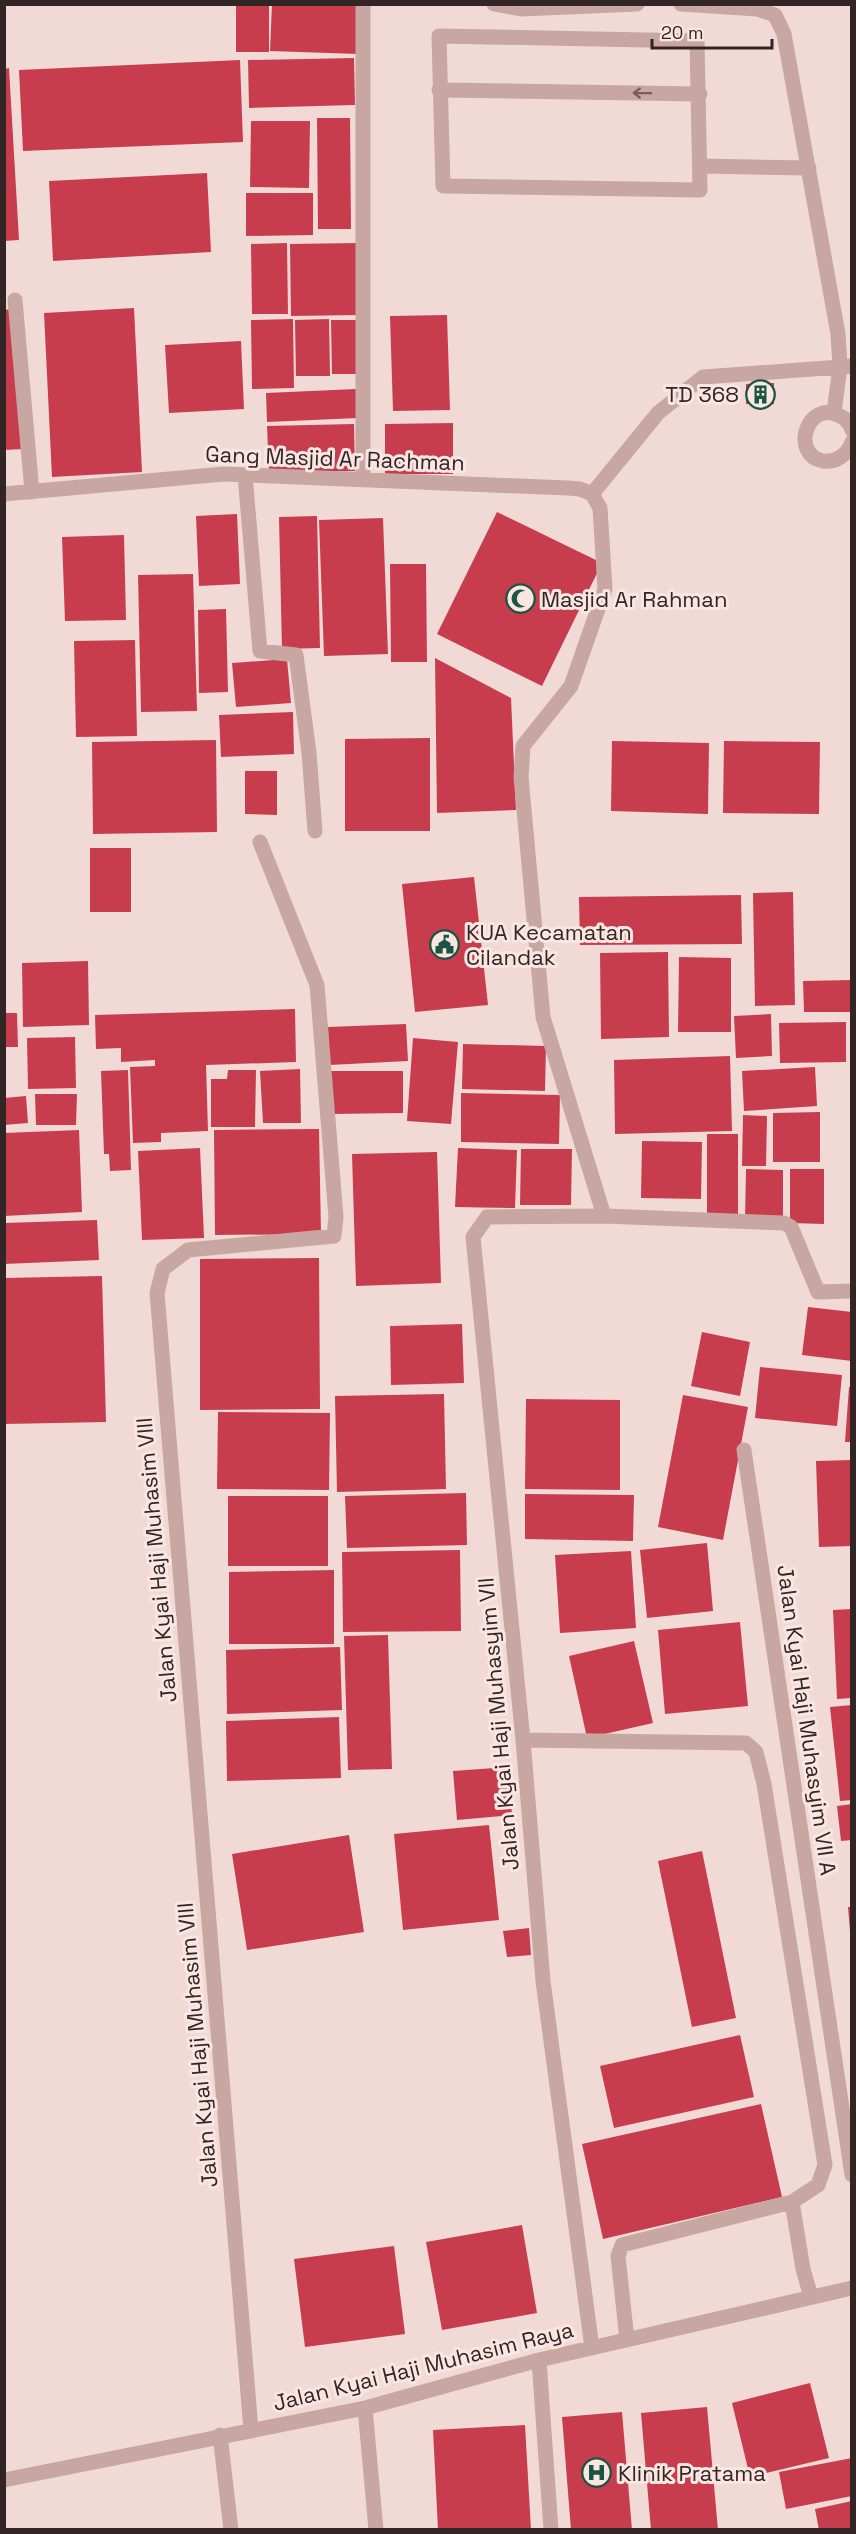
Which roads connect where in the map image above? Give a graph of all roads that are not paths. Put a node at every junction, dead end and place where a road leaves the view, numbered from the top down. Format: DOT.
graph roads {
  1 [pos="363,4"];
  2 [pos="494,4"];
  3 [pos="637,4"];
  4 [pos="681,4"];
  5 [pos="439,90"];
  6 [pos="700,94"];
  7 [pos="701,166"];
  8 [pos="810,168"];
  9 [pos="15,300"];
  10 [pos="846,366"];
  11 [pos="834,412"];
  12 [pos="852,430"];
  13 [pos="852,442"];
  14 [pos="245,475"];
  15 [pos="363,480"];
  16 [pos="32,492"];
  17 [pos="4,494"];
  18 [pos="592,494"];
  19 [pos="315,831"];
  20 [pos="260,842"];
  21 [pos="604,1216"];
  22 [pos="852,1291"];
  23 [pos="744,1450"];
  24 [pos="523,1740"];
  25 [pos="852,2175"];
  26 [pos="792,2202"];
  27 [pos="852,2288"];
  28 [pos="811,2297"];
  29 [pos="627,2340"];
  30 [pos="592,2348"];
  31 [pos="539,2361"];
  32 [pos="365,2408"];
  33 [pos="251,2430"];
  34 [pos="220,2436"];
  35 [pos="4,2480"];
  36 [pos="231,2529"];
  37 [pos="376,2529"];
  38 [pos="551,2529"];
  1 -- 15 [label="street"];
  2 -- 3 [label="street"];
  4 -- 8 [label="street"];
  6 -- 5 [label="street, one-way"];
  5 -- 6 [label="street"];
  5 -- 7 [label="street"];
  6 -- 7 [label="street"];
  7 -- 8 [label="street"];
  8 -- 10 [label="street"];
  9 -- 16 [label="street"];
  10 -- 11 [label="street"];
  10 -- 18 [label="street"];
  11 -- 12 [label="street"];
  11 -- 13 [label="street"];
  14 -- 15 [label="street, Gang Masjid Ar Rachman"];
  14 -- 16 [label="street, Gang Masjid Ar Rachman"];
  14 -- 19 [label="street"];
  15 -- 18 [label="street, Gang Masjid Ar Rachman"];
  16 -- 17 [label="street, Gang Masjid Ar Rachman"];
  18 -- 21 [label="street"];
  20 -- 33 [label="street, Jalan Kyai Haji Muhasim VIII"];
  21 -- 22 [label="street"];
  21 -- 24 [label="street, Jalan Kyai Haji Muhasyim VII"];
  23 -- 25 [label="street, Jalan Kyai Haji Muhasyim VII A"];
  24 -- 26 [label="street"];
  24 -- 30 [label="street, Jalan Kyai Haji Muhasyim VII"];
  26 -- 28 [label="street"];
  26 -- 29 [label="street"];
  27 -- 28 [label="street, Jalan Kyai Haji Muhasim Raya"];
  28 -- 29 [label="street, Jalan Kyai Haji Muhasim Raya"];
  29 -- 30 [label="street, Jalan Kyai Haji Muhasim Raya"];
  30 -- 31 [label="street, Jalan Kyai Haji Muhasim Raya"];
  31 -- 32 [label="street, Jalan Kyai Haji Muhasim Raya"];
  31 -- 38 [label="street"];
  32 -- 33 [label="street, Jalan Kyai Haji Muhasim Raya"];
  32 -- 37 [label="street"];
  33 -- 34 [label="street, Jalan Kyai Haji Muhasim Raya"];
  34 -- 35 [label="street, Jalan Kyai Haji Muhasim Raya"];
  34 -- 36 [label="street"];
}
